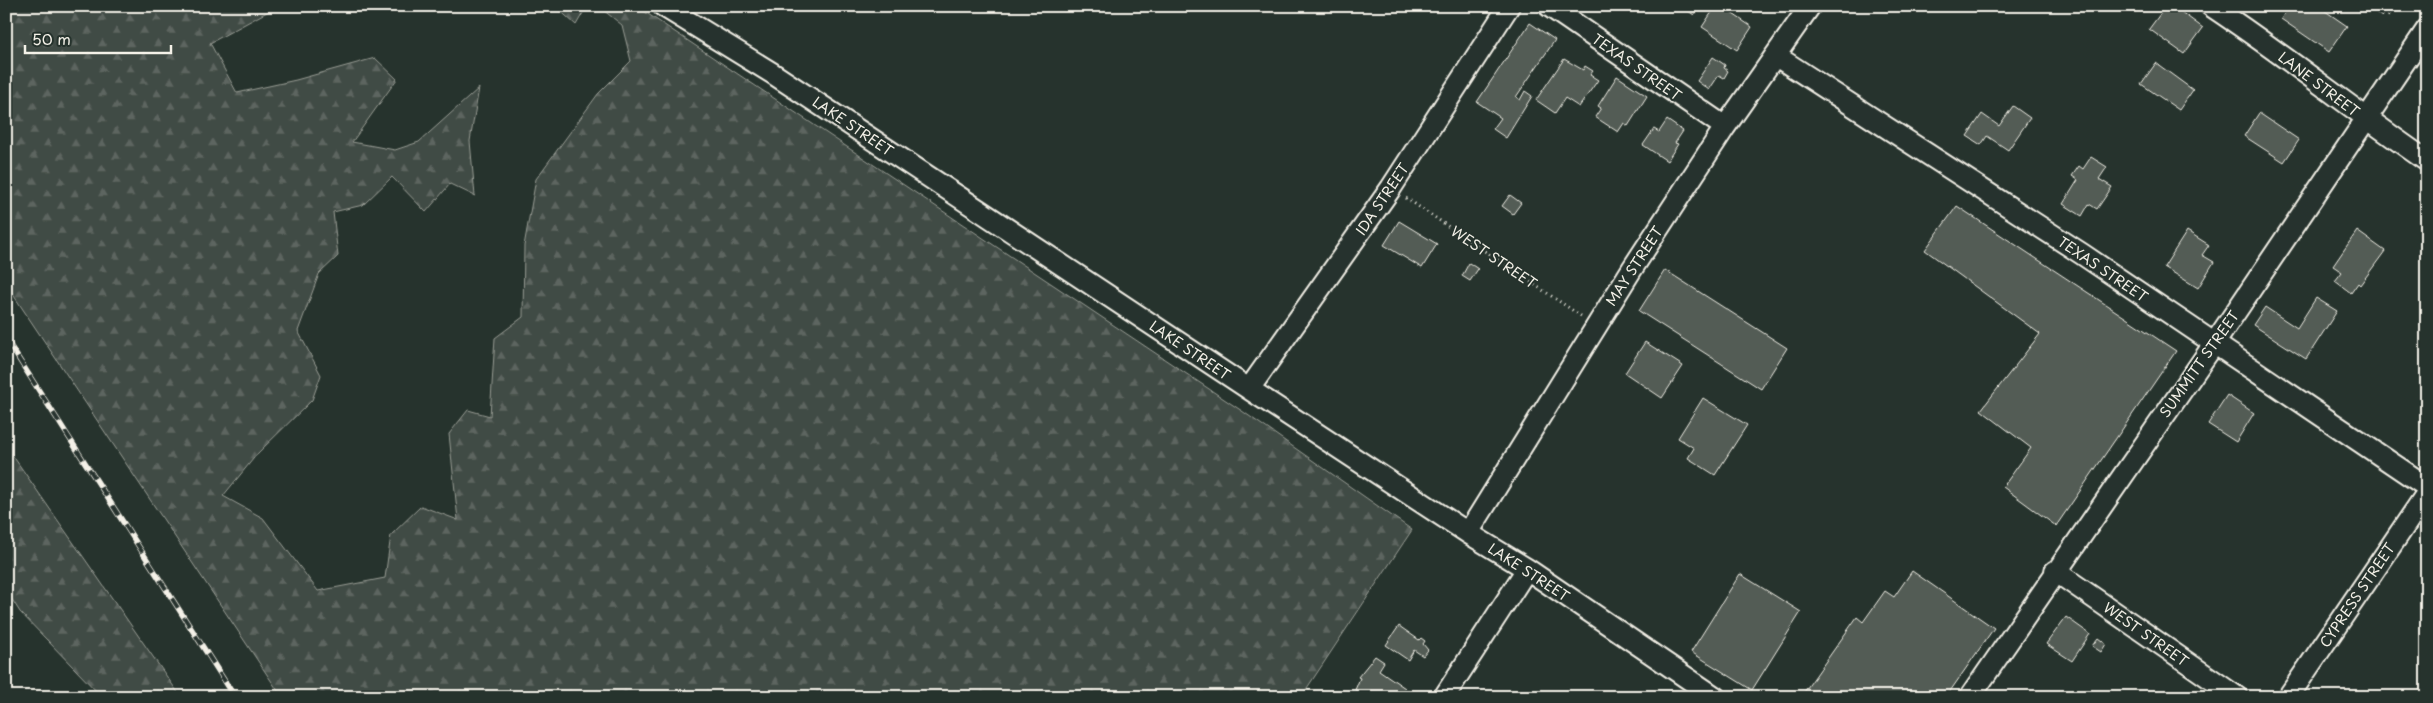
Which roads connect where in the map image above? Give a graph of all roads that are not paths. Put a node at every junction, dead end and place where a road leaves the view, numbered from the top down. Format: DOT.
graph roads {
  1 [pos="663,6"];
  2 [pos="1509,6"];
  3 [pos="1549,6"];
  4 [pos="1810,6"];
  5 [pos="2211,6"];
  6 [pos="2427,29"];
  7 [pos="1776,56"];
  8 [pos="2366,120"];
  9 [pos="1725,127"];
  10 [pos="2427,161"];
  11 [pos="2214,344"];
  12 [pos="1249,389"];
  13 [pos="2427,487"];
  14 [pos="2427,493"];
  15 [pos="1468,533"];
  16 [pos="1527,569"];
  17 [pos="2055,571"];
  18 [pos="1444,697"];
  19 [pos="1715,697"];
  20 [pos="1970,697"];
  21 [pos="2237,697"];
  22 [pos="2288,697"];
  1 -- 12 [label="street, LAKE STREET"];
  2 -- 12 [label="street, IDA STREET"];
  3 -- 9 [label="street, TEXAS STREET"];
  4 -- 7 [label="street, MAY STREET"];
  5 -- 8 [label="street, LANE STREET"];
  6 -- 8 [label="street, SUMMITT STREET"];
  7 -- 9 [label="street, MAY STREET"];
  7 -- 11 [label="street, TEXAS STREET"];
  8 -- 10 [label="street, LANE STREET"];
  8 -- 11 [label="street, SUMMITT STREET"];
  9 -- 15 [label="street, MAY STREET"];
  11 -- 13 [label="street, TEXAS STREET"];
  11 -- 17 [label="street, SUMMITT STREET"];
  12 -- 15 [label="street, LAKE STREET"];
  14 -- 22 [label="street, CYPRESS STREET"];
  15 -- 16 [label="street, LAKE STREET"];
  16 -- 18 [label="street"];
  16 -- 19 [label="street, LAKE STREET"];
  17 -- 20 [label="street, SUMMITT STREET"];
  17 -- 21 [label="street, WEST STREET"];
}
